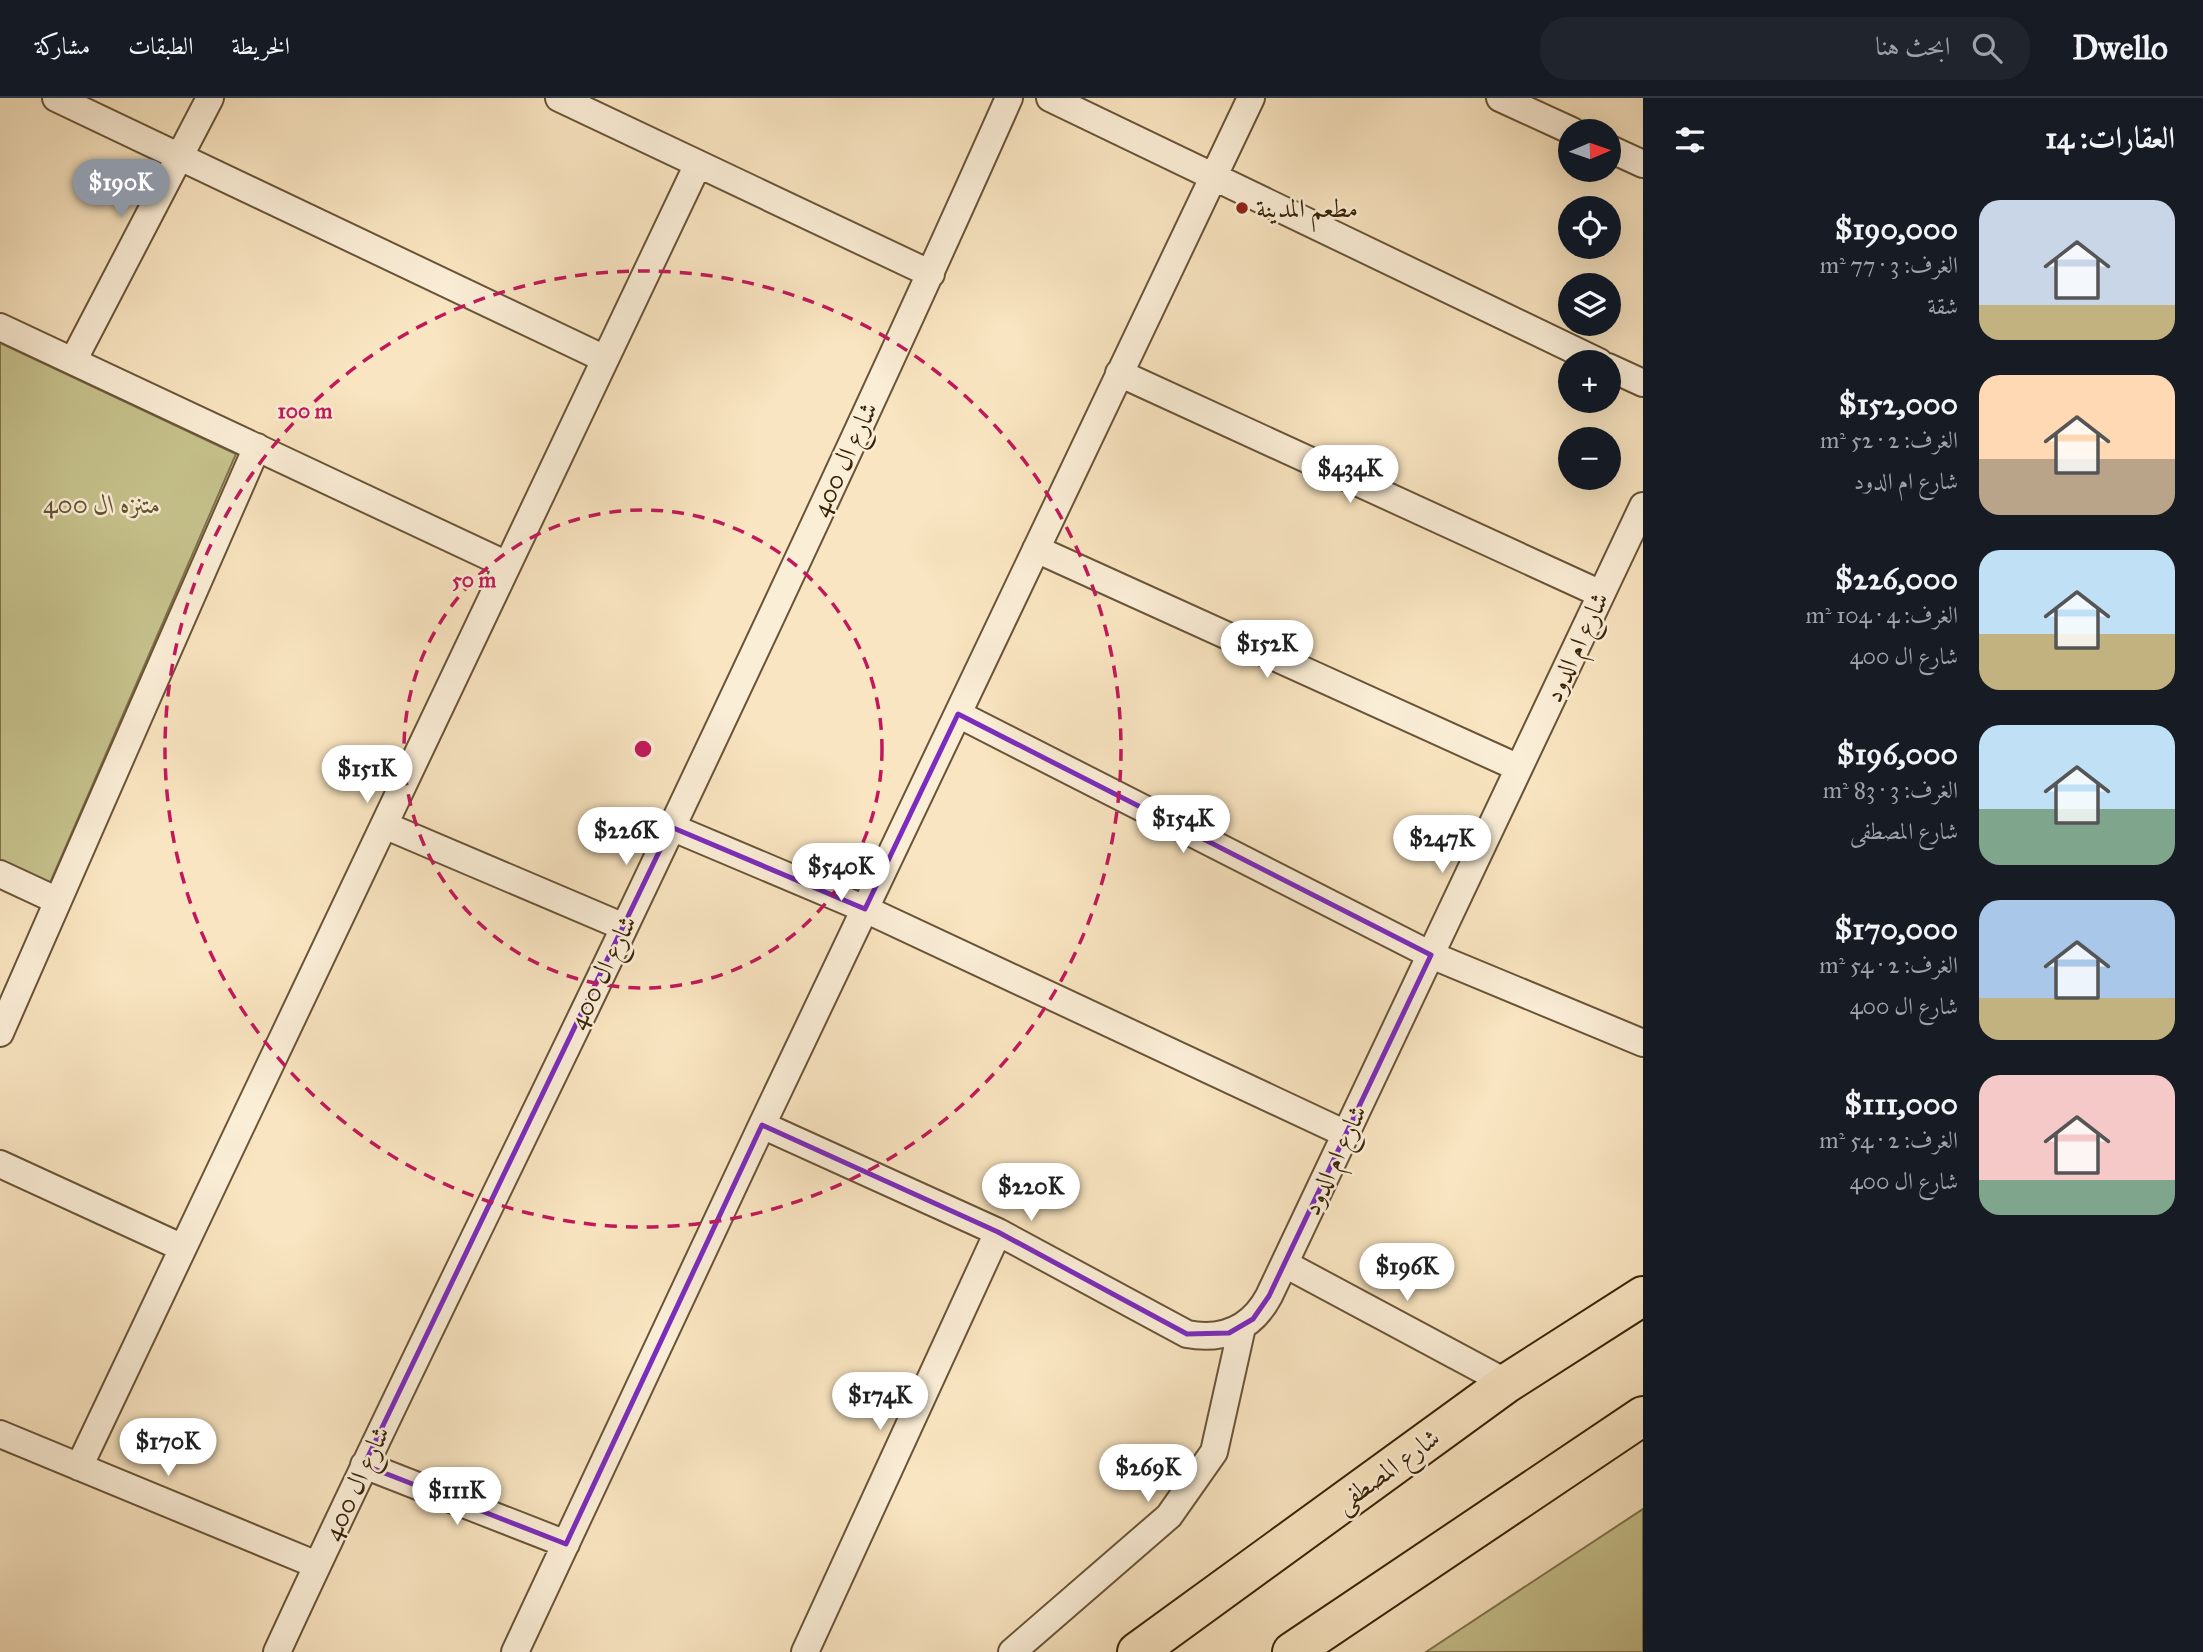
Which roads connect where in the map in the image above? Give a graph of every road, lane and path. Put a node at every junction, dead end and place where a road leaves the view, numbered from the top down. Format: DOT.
graph roads {
  1 [pos="56,98"];
  2 [pos="210,98"];
  3 [pos="559,98"];
  4 [pos="1009,98"];
  5 [pos="1050,98"];
  6 [pos="1251,98"];
  7 [pos="1500,98"];
  8 [pos="1558,125"];
  9 [pos="1621,154"];
  10 [pos="179,157"];
  11 [pos="698,164"];
  12 [pos="1643,164"];
  13 [pos="1214,177"];
  14 [pos="931,274"];
  15 [pos="0,327"];
  16 [pos="1574,350"];
  17 [pos="605,359"];
  18 [pos="73,361"];
  19 [pos="1119,373"];
  20 [pos="1621,373"];
  21 [pos="1643,383"];
  22 [pos="257,447"];
  23 [pos="1643,506"];
  24 [pos="1035,549"];
  25 [pos="507,565"];
  26 [pos="1601,594"];
  27 [pos="958,714"];
  28 [pos="1519,768"];
  29 [pos="384,825"];
  30 [pos="671,827"];
  31 [pos="0,874"];
  32 [pos="58,901"];
  33 [pos="865,909"];
  34 [pos="624,927"];
  35 [pos="1431,955"];
  36 [pos="0,1034"];
  37 [pos="1643,1042"];
  38 [pos="762,1125"];
  39 [pos="1346,1134"];
  40 [pos="0,1164"];
  41 [pos="999,1232"];
  42 [pos="183,1248"];
  43 [pos="1285,1264"];
  44 [pos="1643,1296"];
  45 [pos="1242,1327"];
  46 [pos="1507,1383"];
  47 [pos="1643,1416"];
  48 [pos="0,1434"];
  49 [pos="365,1465"];
  50 [pos="79,1466"];
  51 [pos="566,1544"];
  52 [pos="317,1565"];
  53 [pos="277,1652"];
  54 [pos="515,1652"];
  55 [pos="805,1652"];
  56 [pos="1012,1652"];
  57 [pos="1137,1652"];
  58 [pos="1292,1652"];
  1 -- 10 [label="street"];
  2 -- 10 [label="street"];
  3 -- 11 [label="street"];
  4 -- 14 [label="street, شارع ال 400"];
  5 -- 13 [label="street"];
  6 -- 13 [label="street"];
  7 -- 8 [label="street"];
  9 -- 12 [label="street"];
  10 -- 17 [label="street"];
  10 -- 18 [label="street"];
  11 -- 14 [label="street"];
  11 -- 17 [label="street"];
  13 -- 16 [label="street"];
  13 -- 19 [label="street"];
  14 -- 30 [label="street, شارع ال 400"];
  15 -- 18 [label="street"];
  17 -- 25 [label="street"];
  18 -- 22 [label="street"];
  19 -- 24 [label="street"];
  19 -- 26 [label="street"];
  20 -- 21 [label="street"];
  22 -- 25 [label="street"];
  22 -- 32 [label="street"];
  23 -- 26 [label="street, شارع ام الدود"];
  24 -- 27 [label="street"];
  24 -- 28 [label="street"];
  25 -- 29 [label="street"];
  26 -- 28 [label="street, شارع ام الدود"];
  27 -- 33 [label="street"];
  27 -- 35 [label="street"];
  28 -- 35 [label="street, شارع ام الدود"];
  29 -- 34 [label="street"];
  29 -- 42 [label="street"];
  30 -- 33 [label="street"];
  30 -- 34 [label="street, شارع ال 400"];
  31 -- 32 [label="street"];
  32 -- 36 [label="street"];
  33 -- 38 [label="street"];
  33 -- 39 [label="street"];
  34 -- 49 [label="street, شارع ال 400"];
  35 -- 37 [label="street"];
  35 -- 39 [label="street, شارع ام الدود"];
  38 -- 41 [label="street"];
  38 -- 51 [label="street"];
  39 -- 43 [label="street, شارع ام الدود"];
  40 -- 42 [label="street"];
  41 -- 45 [label="street"];
  41 -- 55 [label="street"];
  42 -- 50 [label="street"];
  43 -- 45 [label="street, شارع ام الدود"];
  43 -- 46 [label="street"];
  44 -- 46 [label="highway, شارع المصطفى"];
  45 -- 56 [label="street"];
  46 -- 57 [label="highway, شارع المصطفى"];
  47 -- 58 [label="highway"];
  48 -- 50 [label="street"];
  49 -- 51 [label="street"];
  49 -- 52 [label="street, شارع ال 400"];
  50 -- 52 [label="street"];
  51 -- 54 [label="street"];
  52 -- 53 [label="street, شارع ال 400"];
}
